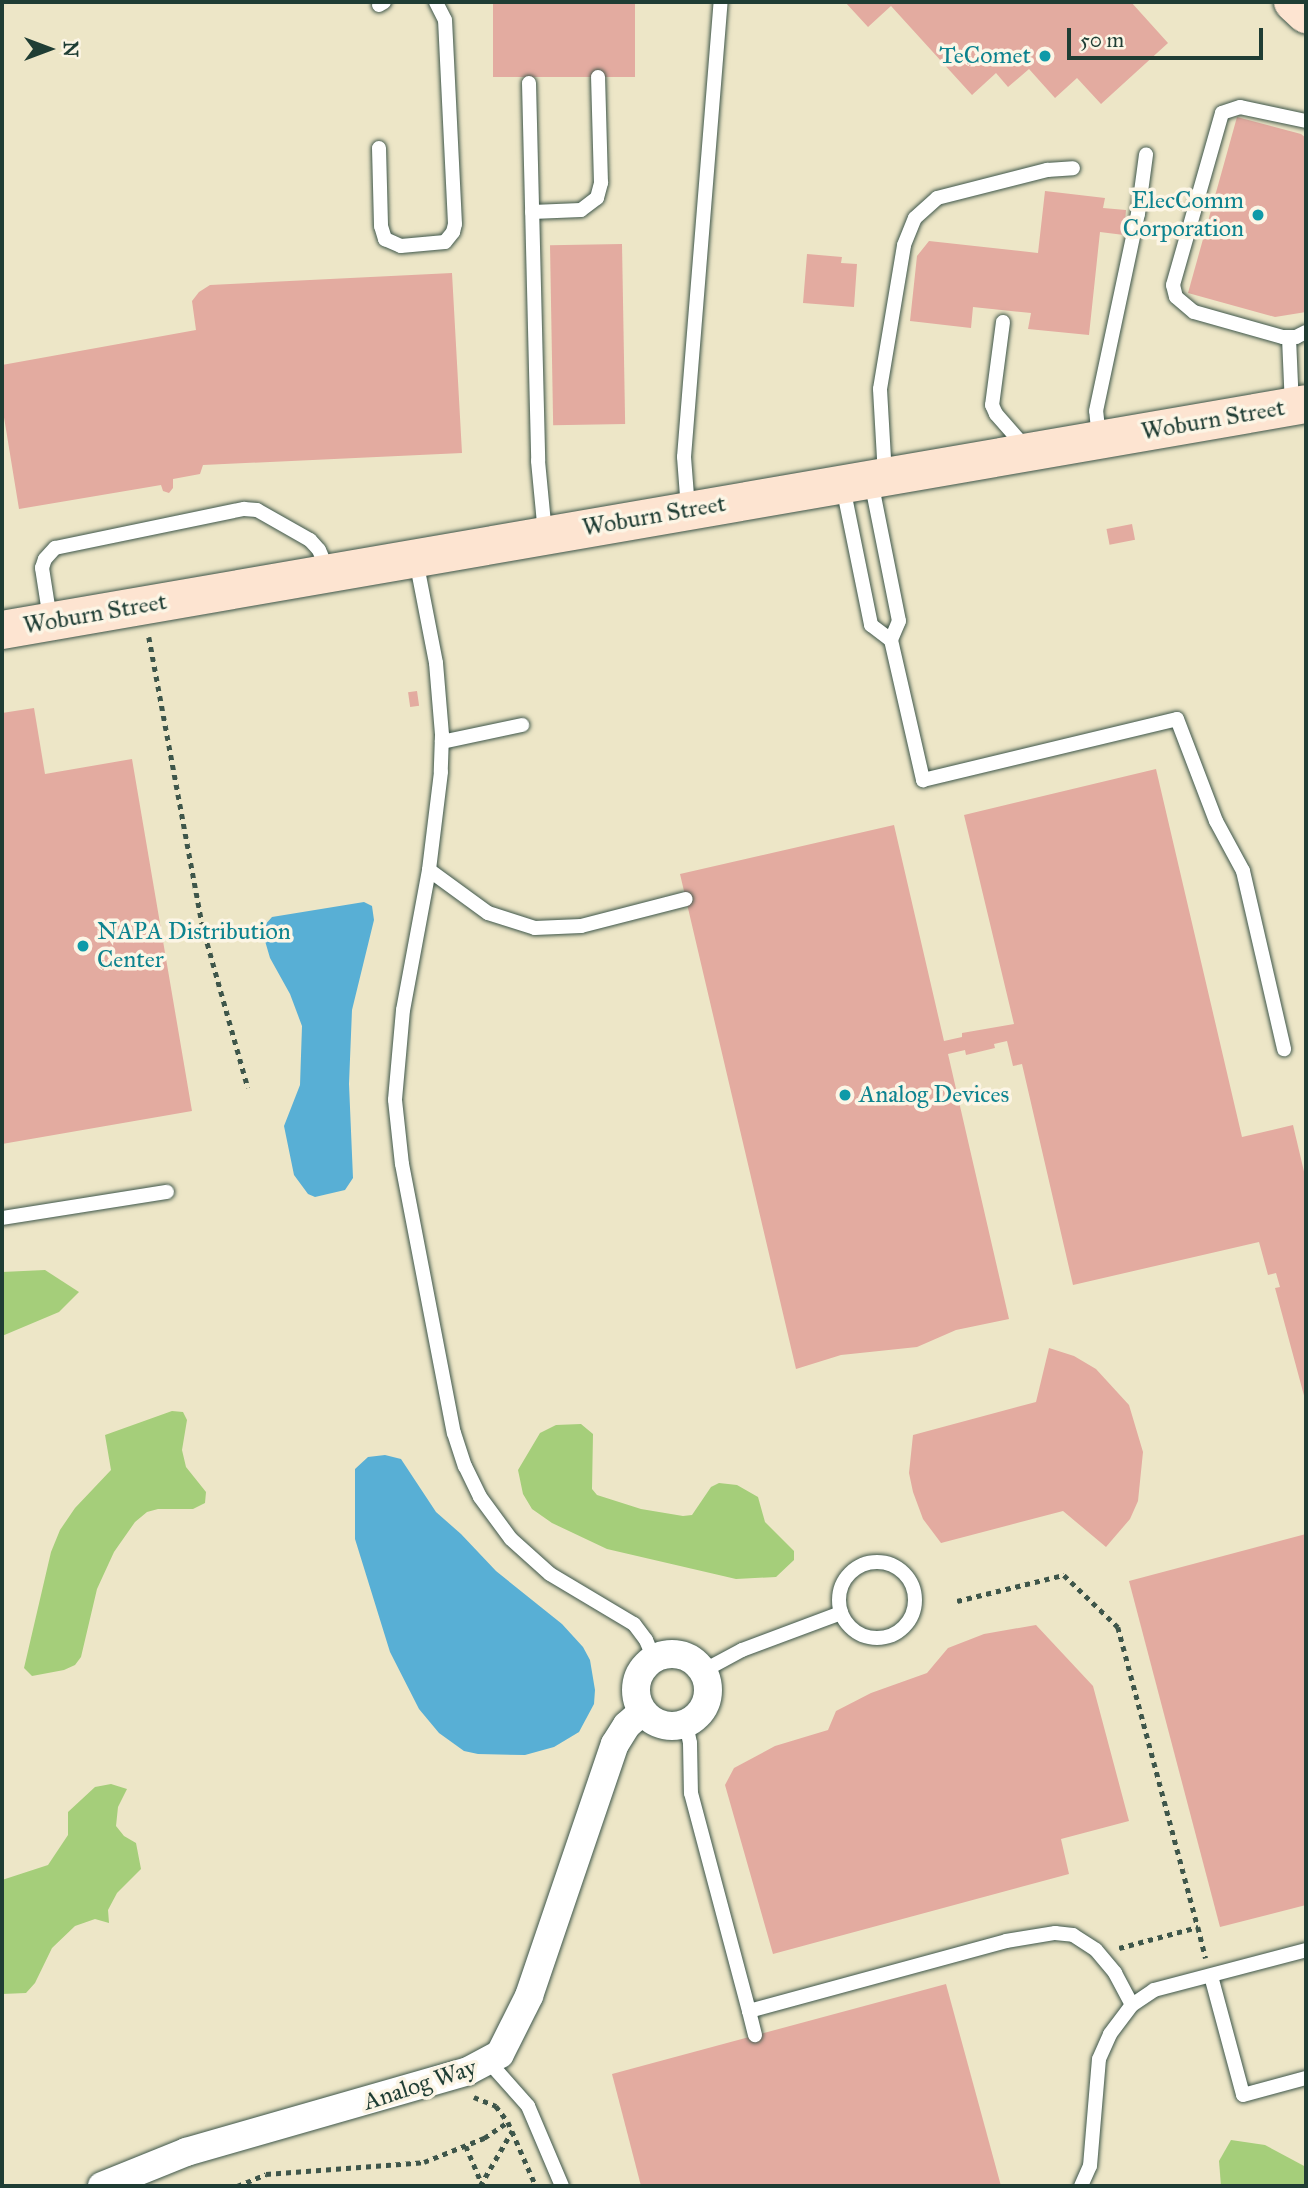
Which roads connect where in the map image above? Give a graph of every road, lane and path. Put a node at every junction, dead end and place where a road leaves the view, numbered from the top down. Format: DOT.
graph roads {
  1 [pos="436,2"];
  2 [pos="721,2"];
  3 [pos="1293,2"];
  4 [pos="1306,14"];
  5 [pos="598,77"];
  6 [pos="529,83"];
  7 [pos="1306,121"];
  8 [pos="379,148"];
  9 [pos="1146,155"];
  10 [pos="1073,168"];
  11 [pos="532,212"];
  12 [pos="1003,322"];
  13 [pos="1306,331"];
  14 [pos="1289,338"];
  15 [pos="1299,405"];
  16 [pos="1100,439"];
  17 [pos="1029,452"];
  18 [pos="866,480"];
  19 [pos="688,511"];
  20 [pos="545,535"];
  21 [pos="415,558"];
  22 [pos="330,574"];
  23 [pos="143,606"];
  24 [pos="50,622"];
  25 [pos="2,630"];
  26 [pos="891,640"];
  27 [pos="522,725"];
  28 [pos="442,742"];
  29 [pos="429,870"];
  30 [pos="686,899"];
  31 [pos="1284,1049"];
  32 [pos="248,1088"];
  33 [pos="167,1192"];
  34 [pos="2,1218"];
  35 [pos="957,1601"];
  36 [pos="841,1613"];
  37 [pos="654,1659"];
  38 [pos="703,1671"];
  39 [pos="642,1712"];
  40 [pos="686,1724"];
  41 [pos="1198,1927"];
  42 [pos="1306,1950"];
  43 [pos="1104,1958"];
  44 [pos="1211,1976"];
  45 [pos="1132,2005"];
  46 [pos="749,2011"];
  47 [pos="755,2035"];
  48 [pos="489,2062"];
  49 [pos="1306,2078"];
  50 [pos="473,2097"];
  51 [pos="508,2122"];
  52 [pos="512,2131"];
  53 [pos="466,2146"];
  54 [pos="481,2185"];
  55 [pos="102,2186"];
  56 [pos="237,2186"];
  57 [pos="536,2186"];
  58 [pos="562,2186"];
  59 [pos="1081,2186"];
  1 -- 8 [label="lane"];
  2 -- 19 [label="lane"];
  3 -- 4 [label="street"];
  5 -- 11 [label="lane"];
  6 -- 11 [label="lane"];
  7 -- 14 [label="lane"];
  9 -- 16 [label="lane"];
  10 -- 18 [label="lane"];
  11 -- 20 [label="lane"];
  12 -- 17 [label="lane"];
  13 -- 14 [label="lane"];
  14 -- 15 [label="lane"];
  15 -- 16 [label="street, Woburn Street"];
  16 -- 17 [label="street, Woburn Street"];
  17 -- 18 [label="street, Woburn Street"];
  18 -- 19 [label="street, Woburn Street"];
  18 -- 26 [label="lane"];
  18 -- 26 [label="lane"];
  19 -- 20 [label="street, Woburn Street"];
  20 -- 21 [label="street, Woburn Street"];
  21 -- 22 [label="street, Woburn Street"];
  21 -- 28 [label="lane"];
  22 -- 23 [label="street, Woburn Street"];
  22 -- 24 [label="lane"];
  23 -- 24 [label="street, Woburn Street"];
  23 -- 32 [label="path"];
  24 -- 25 [label="street, Woburn Street"];
  26 -- 31 [label="lane"];
  27 -- 28 [label="lane"];
  28 -- 29 [label="lane"];
  29 -- 30 [label="lane"];
  29 -- 37 [label="lane"];
  33 -- 34 [label="lane"];
  35 -- 41 [label="path"];
  36 -- 36 [label="lane"];
  36 -- 38 [label="lane"];
  37 -- 38 [label="street"];
  37 -- 39 [label="street"];
  38 -- 40 [label="street"];
  39 -- 40 [label="street"];
  39 -- 48 [label="street, Analog Way"];
  40 -- 46 [label="lane"];
  41 -- 43 [label="path"];
  41 -- 44 [label="path"];
  42 -- 44 [label="lane"];
  43 -- 45 [label="lane"];
  43 -- 46 [label="lane"];
  44 -- 45 [label="lane"];
  44 -- 49 [label="lane"];
  45 -- 59 [label="lane"];
  46 -- 47 [label="lane"];
  48 -- 55 [label="street, Analog Way"];
  48 -- 58 [label="lane"];
  50 -- 51 [label="path"];
  51 -- 52 [label="path"];
  51 -- 53 [label="path"];
  52 -- 54 [label="path"];
  52 -- 57 [label="path"];
  53 -- 54 [label="path"];
  53 -- 56 [label="path"];
}
